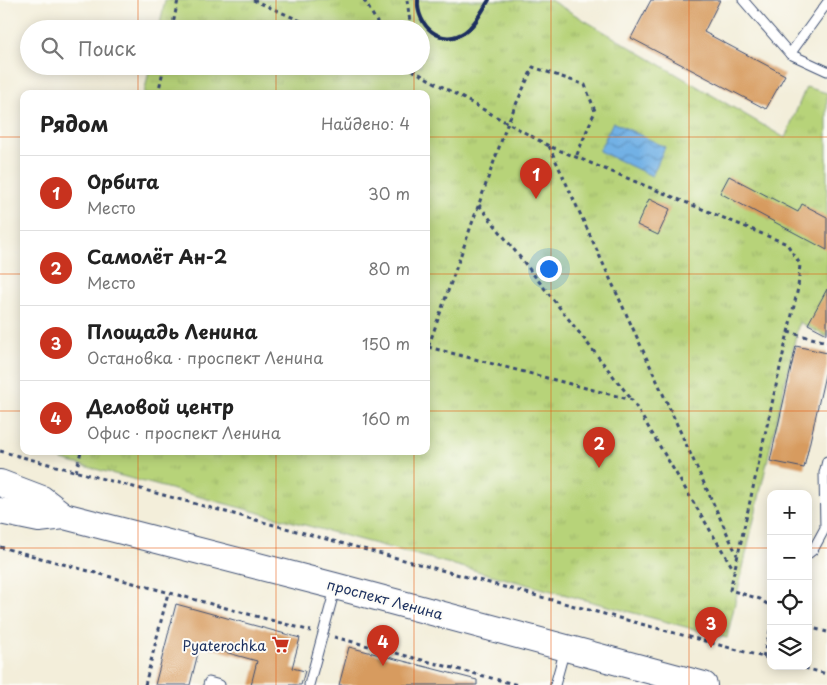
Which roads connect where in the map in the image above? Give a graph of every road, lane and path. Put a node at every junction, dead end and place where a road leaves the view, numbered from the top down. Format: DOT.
graph roads {
  1 [pos="178,0"];
  2 [pos="253,0"];
  3 [pos="364,0"];
  4 [pos="407,0"];
  5 [pos="743,0"];
  6 [pos="827,3"];
  7 [pos="174,20"];
  8 [pos="299,20"];
  9 [pos="376,20"];
  10 [pos="410,20"];
  11 [pos="790,54"];
  12 [pos="827,71"];
  13 [pos="162,75"];
  14 [pos="422,75"];
  15 [pos="159,90"];
  16 [pos="508,122"];
  17 [pos="549,146"];
  18 [pos="576,157"];
  19 [pos="479,205"];
  20 [pos="788,332"];
  21 [pos="430,339"];
  22 [pos="827,342"];
  23 [pos="430,348"];
  24 [pos="632,400"];
  25 [pos="0,451"];
  26 [pos="80,455"];
  27 [pos="827,461"];
  28 [pos="76,472"];
  29 [pos="0,483"];
  30 [pos="0,511"];
  31 [pos="64,516"];
  32 [pos="0,547"];
  33 [pos="812,551"];
  34 [pos="737,556"];
  35 [pos="734,570"];
  36 [pos="335,586"];
  37 [pos="168,593"];
  38 [pos="767,604"];
  39 [pos="812,628"];
  40 [pos="827,632"];
  41 [pos="323,634"];
  42 [pos="767,642"];
  43 [pos="566,648"];
  44 [pos="763,657"];
  45 [pos="767,658"];
  46 [pos="812,670"];
  47 [pos="827,674"];
  48 [pos="144,685"];
  49 [pos="208,685"];
  50 [pos="220,685"];
  51 [pos="309,685"];
  52 [pos="518,685"];
  53 [pos="555,685"];
  54 [pos="704,685"];
  1 -- 7 [label="path"];
  2 -- 8 [label="path"];
  3 -- 9 [label="path"];
  4 -- 10 [label="path"];
  5 -- 11 [label="lane"];
  6 -- 11 [label="lane"];
  11 -- 12 [label="lane"];
  13 -- 15 [label="path"];
  14 -- 16 [label="path"];
  16 -- 17 [label="path"];
  16 -- 18 [label="path"];
  16 -- 19 [label="path"];
  17 -- 18 [label="path"];
  17 -- 34 [label="path"];
  18 -- 20 [label="path"];
  19 -- 21 [label="path"];
  19 -- 24 [label="path"];
  20 -- 22 [label="path"];
  20 -- 34 [label="path"];
  23 -- 24 [label="path"];
  24 -- 35 [label="path"];
  25 -- 28 [label="path"];
  26 -- 28 [label="path"];
  27 -- 33 [label="lane"];
  28 -- 44 [label="path"];
  29 -- 31 [label="main road, проспект Ленина"];
  30 -- 31 [label="main road, проспект Ленина"];
  31 -- 36 [label="main road, проспект Ленина"];
  32 -- 37 [label="path"];
  34 -- 35 [label="path"];
  35 -- 38 [label="path"];
  36 -- 41 [label="lane"];
  36 -- 43 [label="main road, проспект Ленина"];
  37 -- 41 [label="path"];
  37 -- 48 [label="path"];
  39 -- 40 [label="path"];
  41 -- 51 [label="lane"];
  41 -- 52 [label="path"];
  42 -- 44 [label="path"];
  43 -- 53 [label="lane"];
  43 -- 54 [label="main road, проспект Ленина"];
  44 -- 45 [label="path"];
  46 -- 47 [label="path"];
  49 -- 50 [label="lane"];
}
